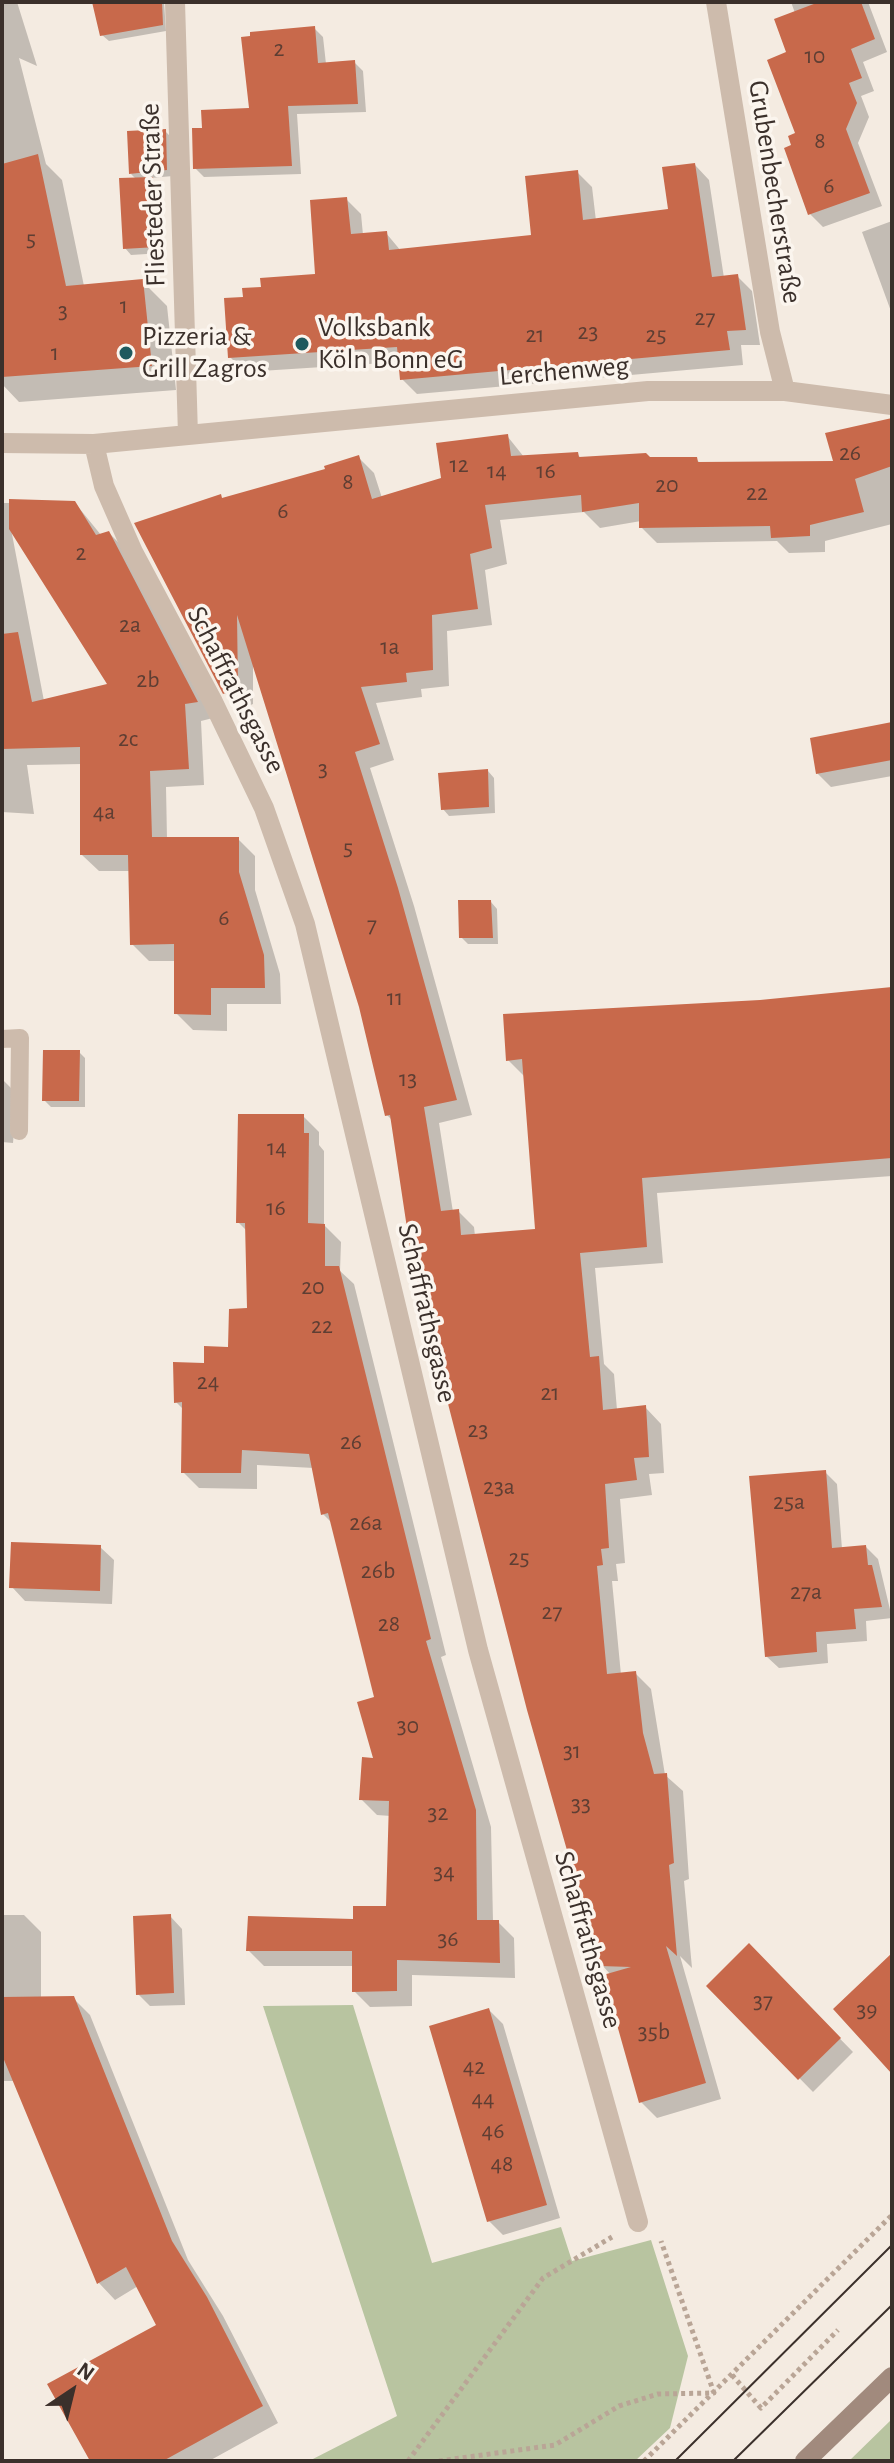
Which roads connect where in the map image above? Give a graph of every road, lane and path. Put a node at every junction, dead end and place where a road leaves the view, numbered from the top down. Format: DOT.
graph roads {
  1 [pos="175,2"];
  2 [pos="716,2"];
  3 [pos="785,391"];
  4 [pos="892,405"];
  5 [pos="188,435"];
  6 [pos="2,443"];
  7 [pos="94,444"];
  8 [pos="2,1039"];
  9 [pos="19,1131"];
  10 [pos="892,2215"];
  11 [pos="638,2222"];
  12 [pos="838,2330"];
  13 [pos="732,2375"];
  14 [pos="892,2377"];
  15 [pos="714,2393"];
  16 [pos="408,2461"];
  17 [pos="439,2461"];
  18 [pos="644,2461"];
  19 [pos="805,2461"];
  1 -- 5 [label="street, Fliesteder Straße"];
  2 -- 3 [label="street, Grubenbecherstraße"];
  3 -- 4 [label="street, Lerchenweg"];
  3 -- 5 [label="street, Lerchenweg"];
  5 -- 7 [label="street, Lerchenweg"];
  6 -- 7 [label="street, Lerchenweg"];
  7 -- 11 [label="street, Schaffrathsgasse"];
  8 -- 9 [label="lane"];
  10 -- 13 [label="path"];
  11 -- 15 [label="path"];
  11 -- 16 [label="path"];
  12 -- 13 [label="path"];
  13 -- 15 [label="path"];
  14 -- 19 [label="main road"];
  15 -- 17 [label="path"];
  15 -- 18 [label="path"];
}
